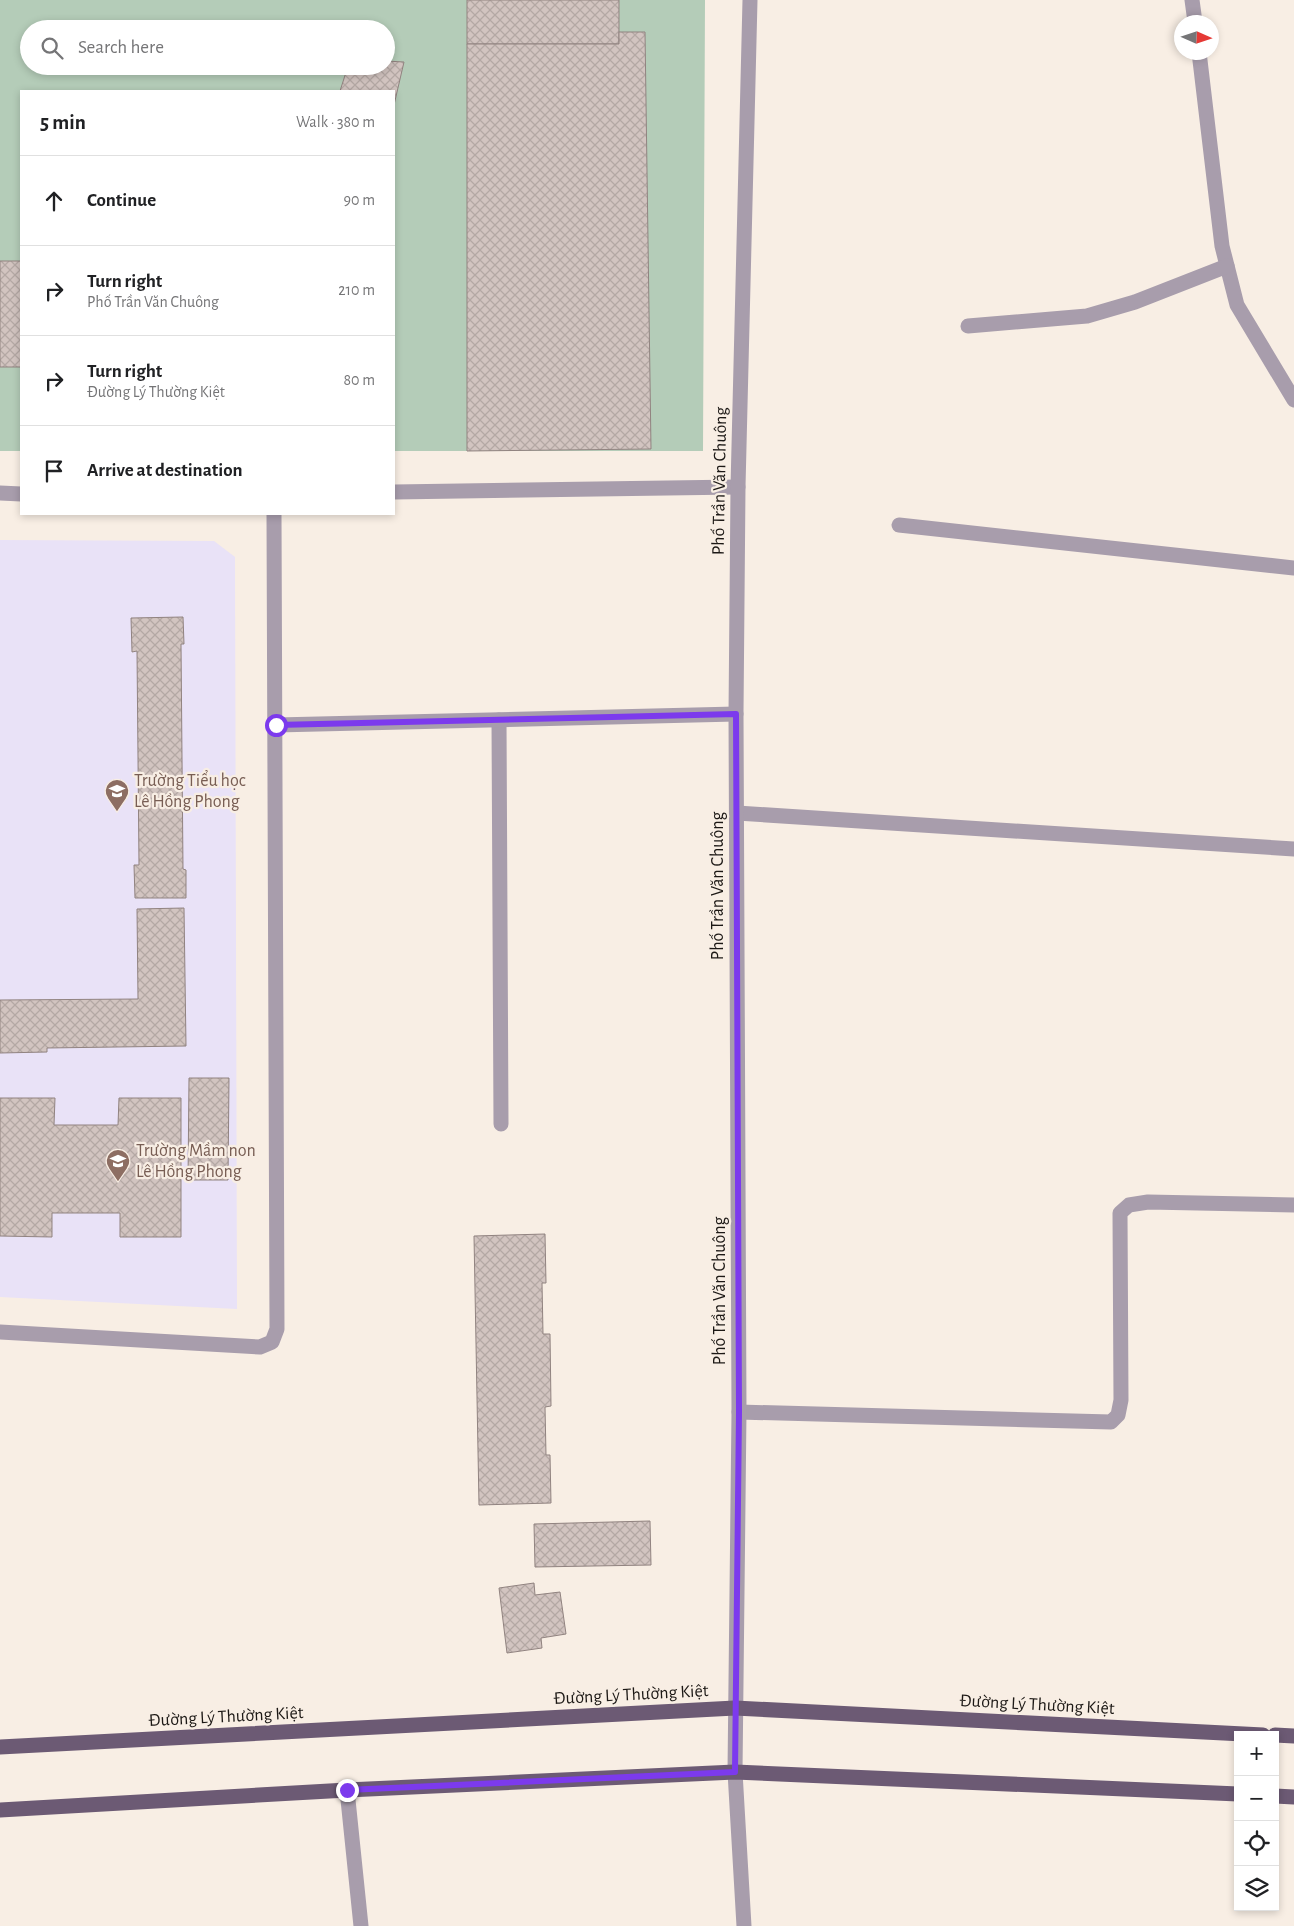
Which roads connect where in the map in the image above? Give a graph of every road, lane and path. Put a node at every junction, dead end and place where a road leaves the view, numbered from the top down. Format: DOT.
graph roads {
  1 [pos="750,0"];
  2 [pos="1192,0"];
  3 [pos="1194,15"];
  4 [pos="1200,60"];
  5 [pos="1227,266"];
  6 [pos="968,326"];
  7 [pos="1294,400"];
  8 [pos="738,487"];
  9 [pos="395,492"];
  10 [pos="0,494"];
  11 [pos="20,494"];
  12 [pos="274,515"];
  13 [pos="898,525"];
  14 [pos="1294,568"];
  15 [pos="736,714"];
  16 [pos="499,720"];
  17 [pos="276,725"];
  18 [pos="737,813"];
  19 [pos="1294,849"];
  20 [pos="501,1124"];
  21 [pos="1294,1205"];
  22 [pos="0,1332"];
  23 [pos="739,1412"];
  24 [pos="735,1708"];
  25 [pos="1234,1734"];
  26 [pos="1279,1735"];
  27 [pos="1294,1736"];
  28 [pos="0,1747"];
  29 [pos="735,1772"];
  30 [pos="347,1790"];
  31 [pos="1234,1794"];
  32 [pos="1279,1796"];
  33 [pos="1294,1797"];
  34 [pos="0,1810"];
  35 [pos="361,1926"];
  36 [pos="744,1926"];
  1 -- 8 [label="street, Phố Trần Văn Chuông"];
  2 -- 3 [label="street"];
  4 -- 5 [label="street"];
  5 -- 6 [label="street"];
  5 -- 7 [label="street"];
  8 -- 9 [label="street"];
  8 -- 15 [label="street, Phố Trần Văn Chuông"];
  10 -- 11 [label="street"];
  12 -- 17 [label="street"];
  13 -- 14 [label="street"];
  15 -- 16 [label="street"];
  15 -- 18 [label="street, Phố Trần Văn Chuông"];
  16 -- 17 [label="street"];
  16 -- 20 [label="street"];
  17 -- 22 [label="street"];
  18 -- 19 [label="street"];
  18 -- 23 [label="street, Phố Trần Văn Chuông"];
  21 -- 23 [label="street"];
  23 -- 24 [label="street, Phố Trần Văn Chuông"];
  24 -- 25 [label="main road, Đường Lý Thường Kiệt"];
  24 -- 28 [label="main road, Đường Lý Thường Kiệt"];
  24 -- 29 [label="street, Phố Trần Văn Chuông"];
  26 -- 27 [label="main road"];
  29 -- 30 [label="main road"];
  29 -- 31 [label="main road"];
  29 -- 36 [label="street, Phố Trần Văn Chuông"];
  30 -- 34 [label="main road"];
  30 -- 35 [label="street"];
  32 -- 33 [label="main road"];
}
